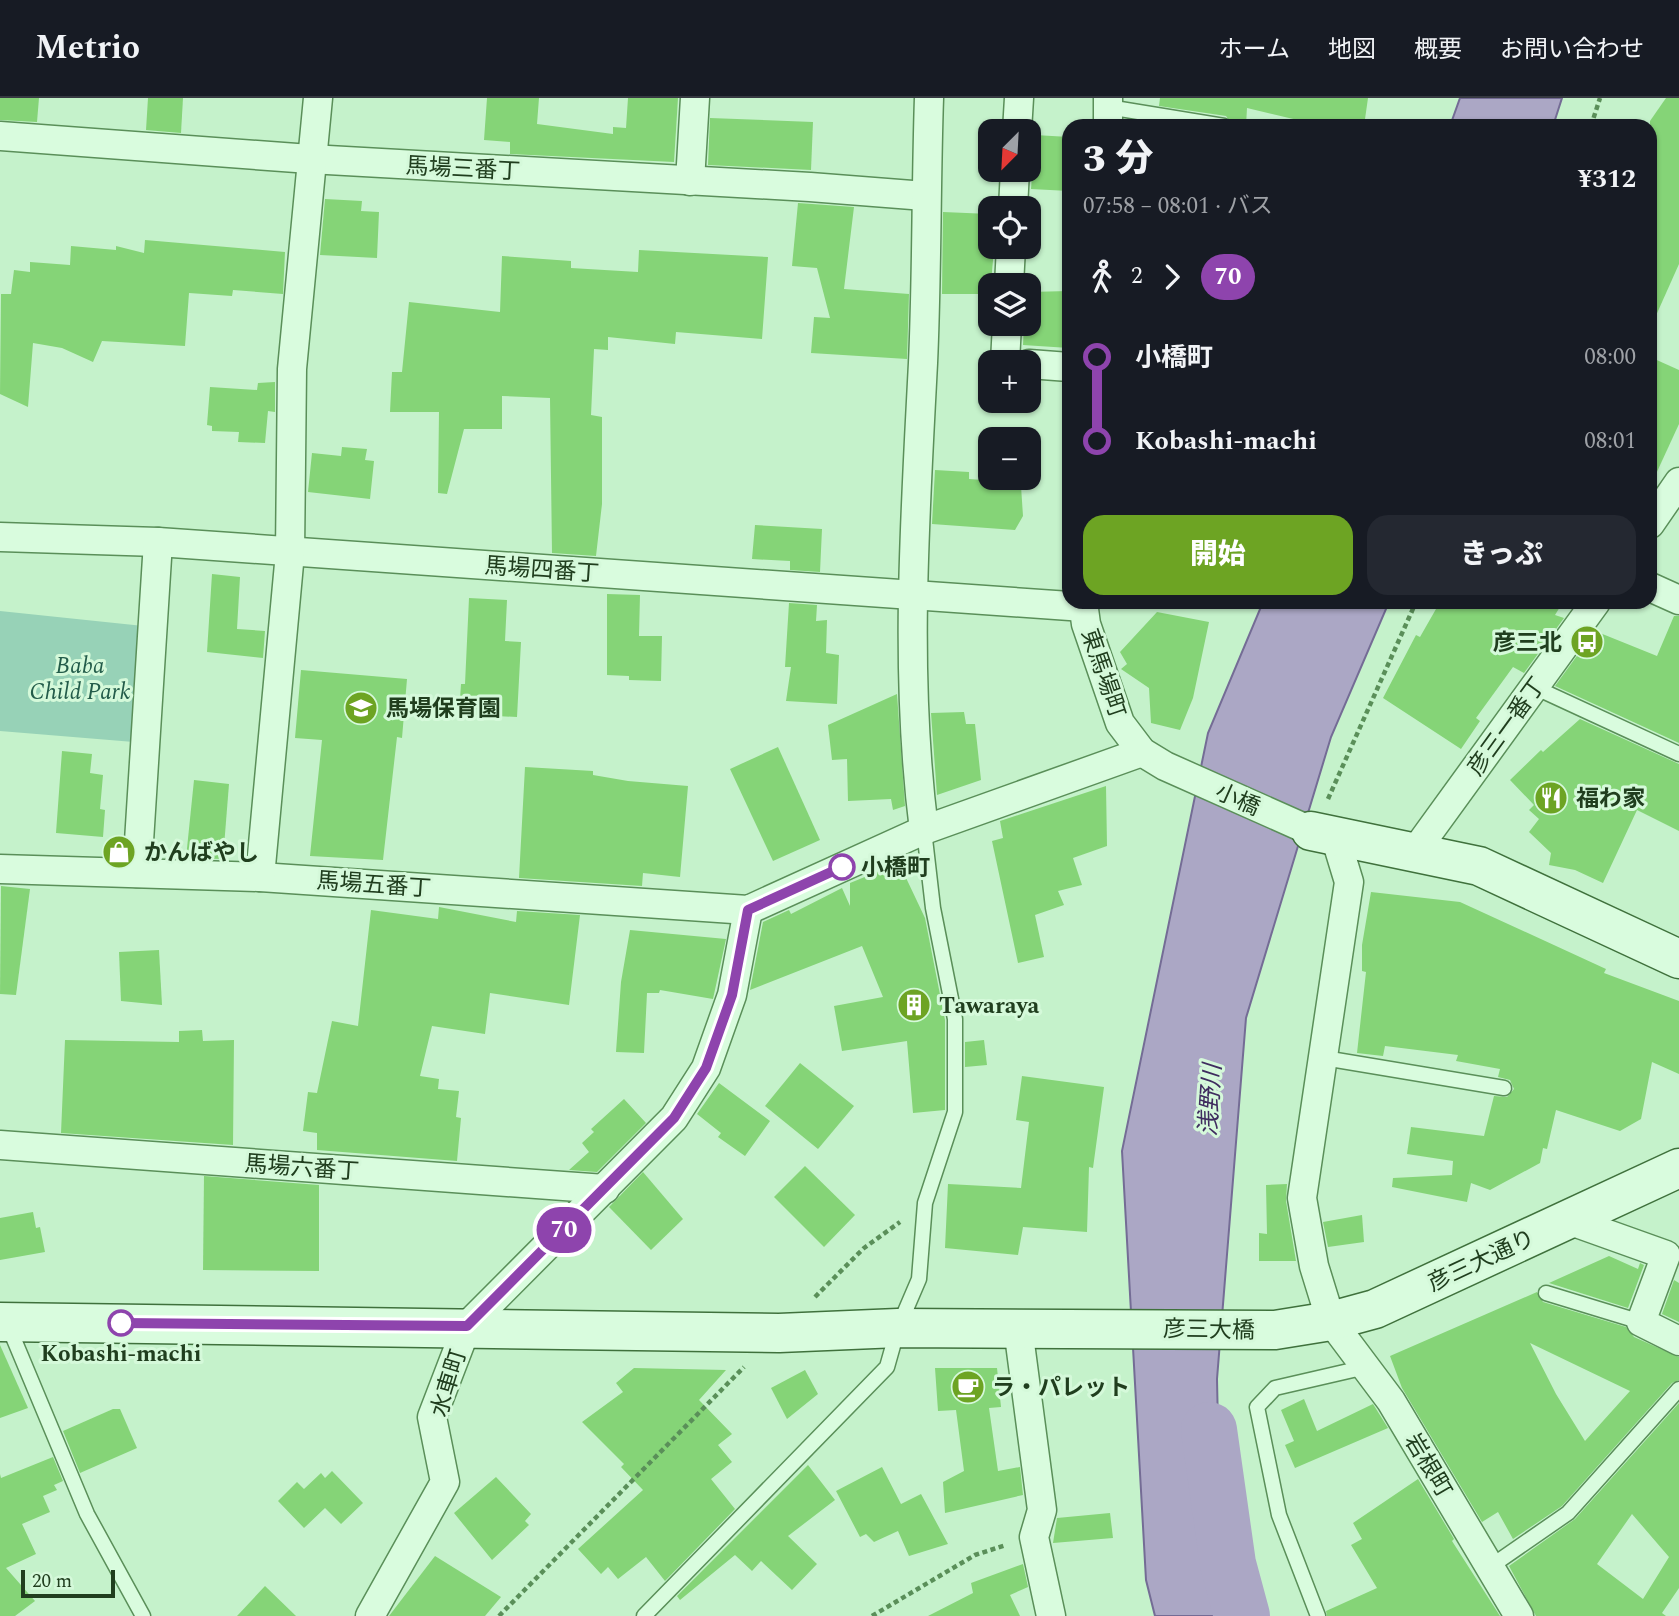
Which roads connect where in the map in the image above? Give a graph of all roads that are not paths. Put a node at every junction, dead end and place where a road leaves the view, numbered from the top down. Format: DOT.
graph roads {
  1 [pos="318,98"];
  2 [pos="695,98"];
  3 [pos="929,98"];
  4 [pos="1019,98"];
  5 [pos="1108,110"];
  6 [pos="1018,119"];
  7 [pos="1173,119"];
  8 [pos="0,136"];
  9 [pos="310,159"];
  10 [pos="690,181"];
  11 [pos="925,196"];
  12 [pos="1041,365"];
  13 [pos="1062,366"];
  14 [pos="1679,482"];
  15 [pos="1657,514"];
  16 [pos="0,537"];
  17 [pos="158,542"];
  18 [pos="290,553"];
  19 [pos="1657,590"];
  20 [pos="911,593"];
  21 [pos="1679,600"];
  22 [pos="1062,603"];
  23 [pos="1084,609"];
  24 [pos="1590,609"];
  25 [pos="1534,687"];
  26 [pos="1679,754"];
  27 [pos="1153,759"];
  28 [pos="924,830"];
  29 [pos="1323,834"];
  30 [pos="1416,850"];
  31 [pos="0,869"];
  32 [pos="138,873"];
  33 [pos="260,877"];
  34 [pos="748,910"];
  35 [pos="1679,959"];
  36 [pos="1324,1058"];
  37 [pos="1504,1088"];
  38 [pos="0,1145"];
  39 [pos="1679,1168"];
  40 [pos="604,1189"];
  41 [pos="1568,1220"];
  42 [pos="1546,1293"];
  43 [pos="2,1317"];
  44 [pos="1331,1321"];
  45 [pos="1641,1322"];
  46 [pos="467,1326"];
  47 [pos="898,1328"];
  48 [pos="1018,1328"];
  49 [pos="1276,1330"];
  50 [pos="1679,1341"];
  51 [pos="1366,1367"];
  52 [pos="1679,1390"];
  53 [pos="1490,1567"];
  54 [pos="143,1616"];
  55 [pos="370,1616"];
  56 [pos="643,1616"];
  57 [pos="1051,1616"];
  58 [pos="1318,1616"];
  59 [pos="1519,1616"];
  1 -- 9 [label="street"];
  2 -- 10 [label="street"];
  3 -- 11 [label="street"];
  4 -- 6 [label="street"];
  5 -- 7 [label="lane"];
  8 -- 9 [label="street, 馬場三番丁"];
  9 -- 10 [label="street, 馬場三番丁"];
  9 -- 18 [label="street"];
  10 -- 11 [label="street, 馬場三番丁"];
  11 -- 20 [label="street"];
  12 -- 13 [label="street"];
  14 -- 15 [label="street"];
  16 -- 17 [label="street, 馬場四番丁"];
  17 -- 18 [label="street, 馬場四番丁"];
  17 -- 32 [label="street"];
  18 -- 20 [label="street, 馬場四番丁"];
  18 -- 33 [label="street"];
  19 -- 21 [label="street"];
  20 -- 22 [label="street, 馬場四番丁"];
  20 -- 28 [label="street"];
  23 -- 27 [label="street, 東馬場町"];
  24 -- 25 [label="street, 彦三一番丁"];
  25 -- 26 [label="lane"];
  25 -- 30 [label="street, 彦三一番丁"];
  27 -- 28 [label="street"];
  27 -- 29 [label="street, 小橋"];
  28 -- 34 [label="street"];
  28 -- 47 [label="lane"];
  29 -- 30 [label="street"];
  29 -- 36 [label="street"];
  30 -- 35 [label="street"];
  31 -- 32 [label="street, 馬場五番丁"];
  32 -- 33 [label="street, 馬場五番丁"];
  33 -- 34 [label="street, 馬場五番丁"];
  34 -- 40 [label="street"];
  36 -- 37 [label="lane"];
  36 -- 44 [label="street"];
  38 -- 40 [label="street, 馬場六番丁"];
  39 -- 41 [label="street, 彦三大通り"];
  40 -- 46 [label="street, 水車町"];
  41 -- 44 [label="street, 彦三大通り"];
  41 -- 45 [label="street"];
  42 -- 45 [label="lane"];
  43 -- 46 [label="street, 彦三大橋"];
  43 -- 54 [label="lane"];
  44 -- 49 [label="street, 彦三大通り"];
  44 -- 51 [label="street, 岩根町"];
  45 -- 50 [label="street"];
  46 -- 47 [label="street, 彦三大橋"];
  46 -- 55 [label="street, 水車町"];
  47 -- 48 [label="street, 彦三大橋"];
  47 -- 56 [label="lane"];
  48 -- 49 [label="street, 彦三大橋"];
  48 -- 57 [label="street"];
  51 -- 53 [label="street, 岩根町"];
  51 -- 58 [label="lane"];
  52 -- 53 [label="lane"];
  53 -- 59 [label="street, 岩根町"];
}
